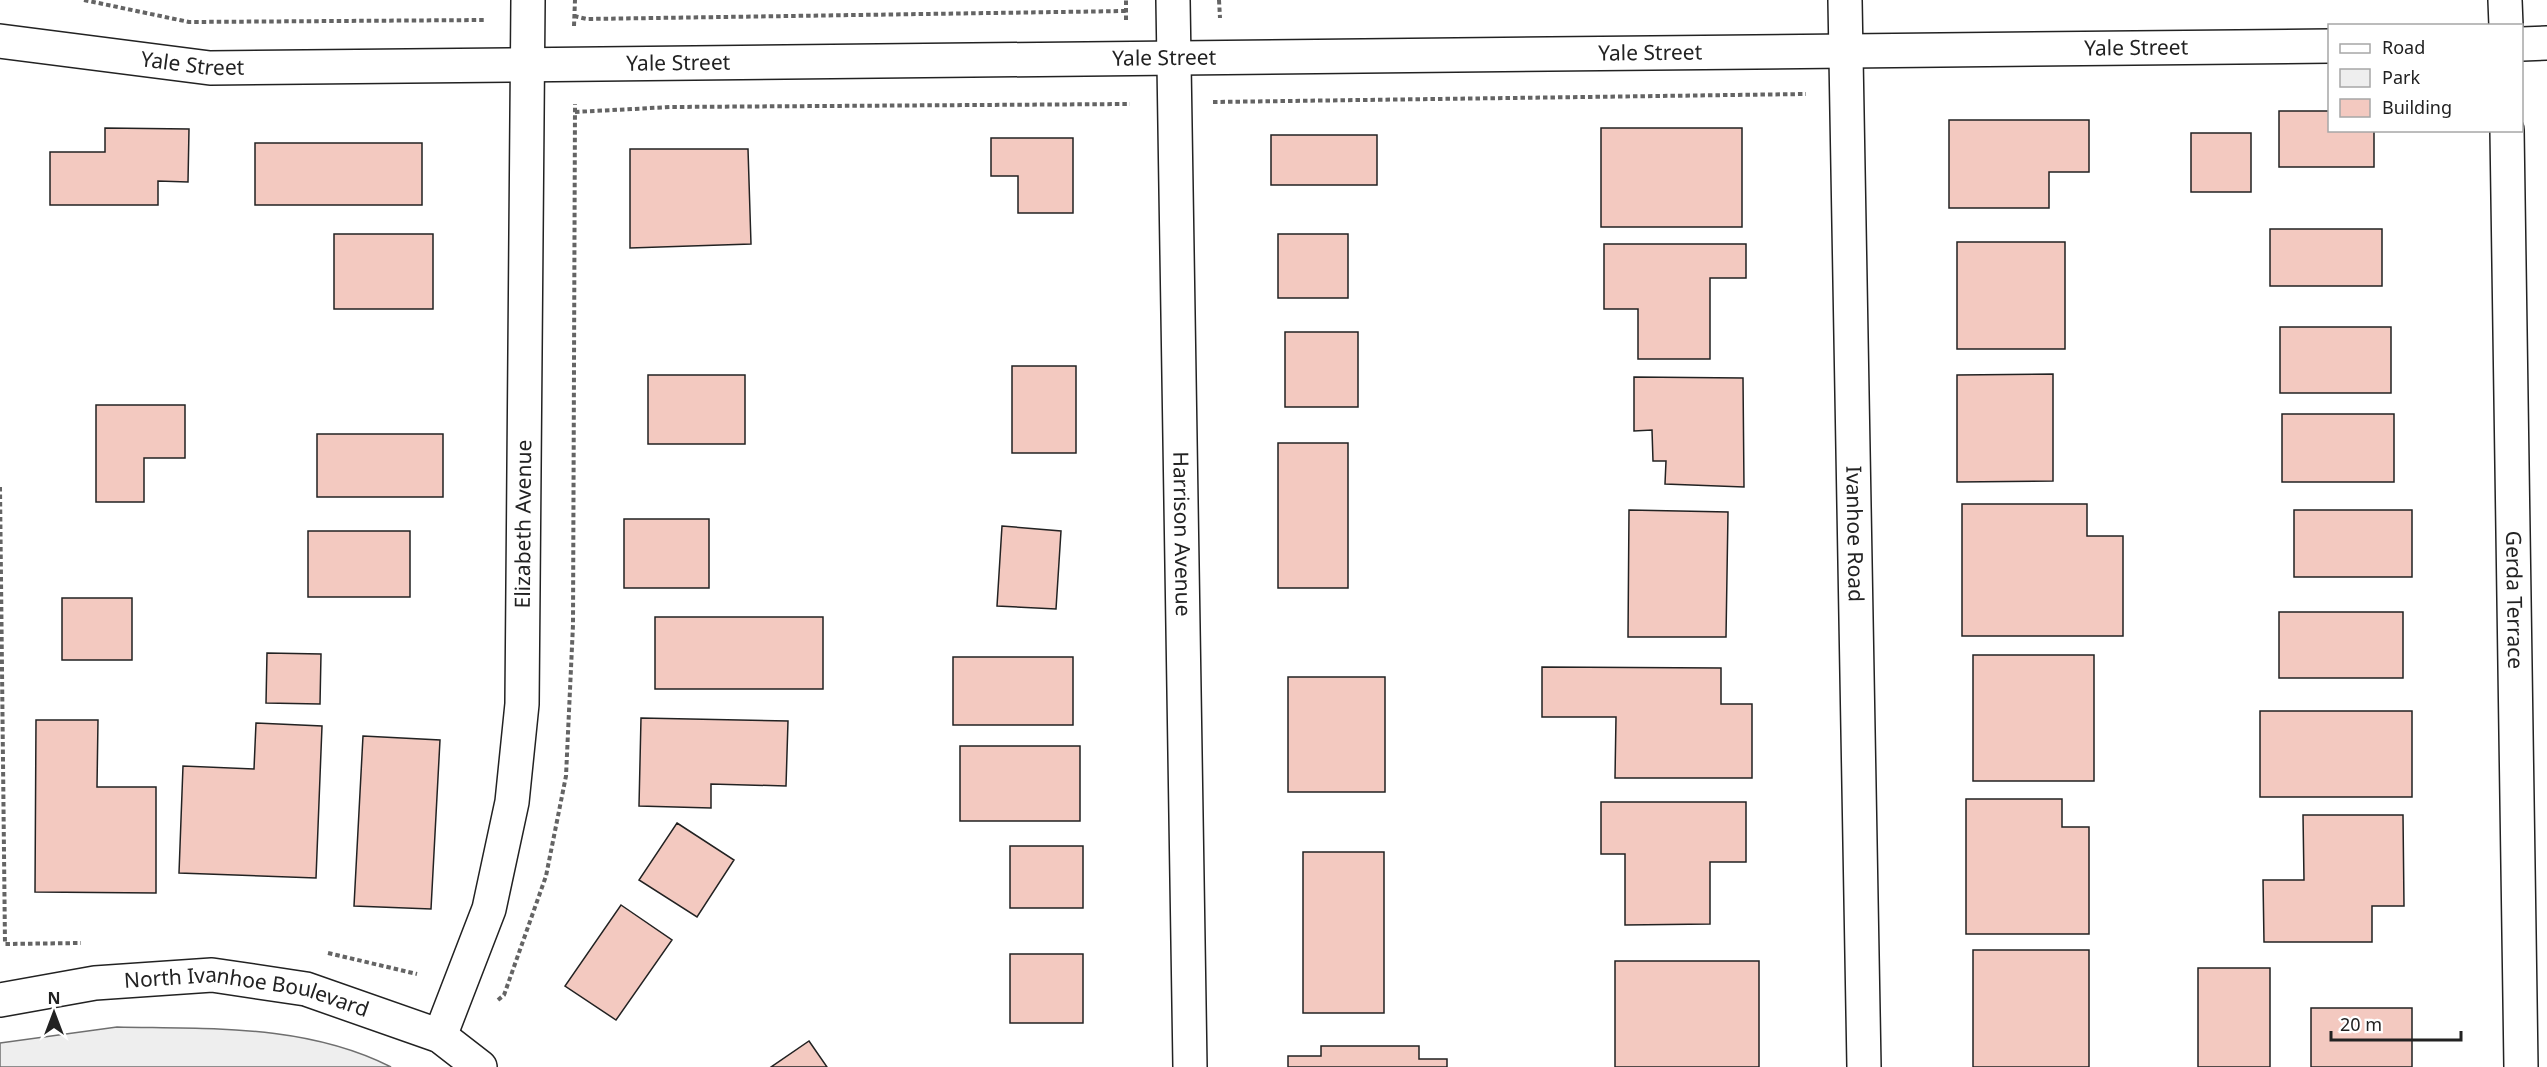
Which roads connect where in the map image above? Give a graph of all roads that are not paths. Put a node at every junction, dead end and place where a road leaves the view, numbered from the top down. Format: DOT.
graph roads {
  1 [pos="528,0"];
  2 [pos="1173,0"];
  3 [pos="1845,0"];
  4 [pos="2505,0"];
  5 [pos="2506,24"];
  6 [pos="0,41"];
  7 [pos="2547,43"];
  8 [pos="2523,44"];
  9 [pos="2328,46"];
  10 [pos="1846,51"];
  11 [pos="1174,58"];
  12 [pos="527,66"];
  13 [pos="2507,132"];
  14 [pos="0,1000"];
  15 [pos="440,1036"];
  16 [pos="480,1067"];
  17 [pos="1190,1067"];
  18 [pos="1864,1067"];
  19 [pos="2521,1067"];
  1 -- 12 [label="street, Elizabeth Avenue"];
  2 -- 11 [label="street, Harrison Avenue"];
  3 -- 10 [label="street, Ivanhoe Road"];
  4 -- 5 [label="street"];
  6 -- 12 [label="street, Yale Street"];
  7 -- 8 [label="street"];
  9 -- 10 [label="street, Yale Street"];
  10 -- 11 [label="street, Yale Street"];
  10 -- 18 [label="street, Ivanhoe Road"];
  11 -- 12 [label="street, Yale Street"];
  11 -- 17 [label="street, Harrison Avenue"];
  12 -- 15 [label="street, Elizabeth Avenue"];
  13 -- 19 [label="street, Gerda Terrace"];
  14 -- 15 [label="street, North Ivanhoe Boulevard"];
  15 -- 16 [label="street, North Ivanhoe Boulevard"];
}
